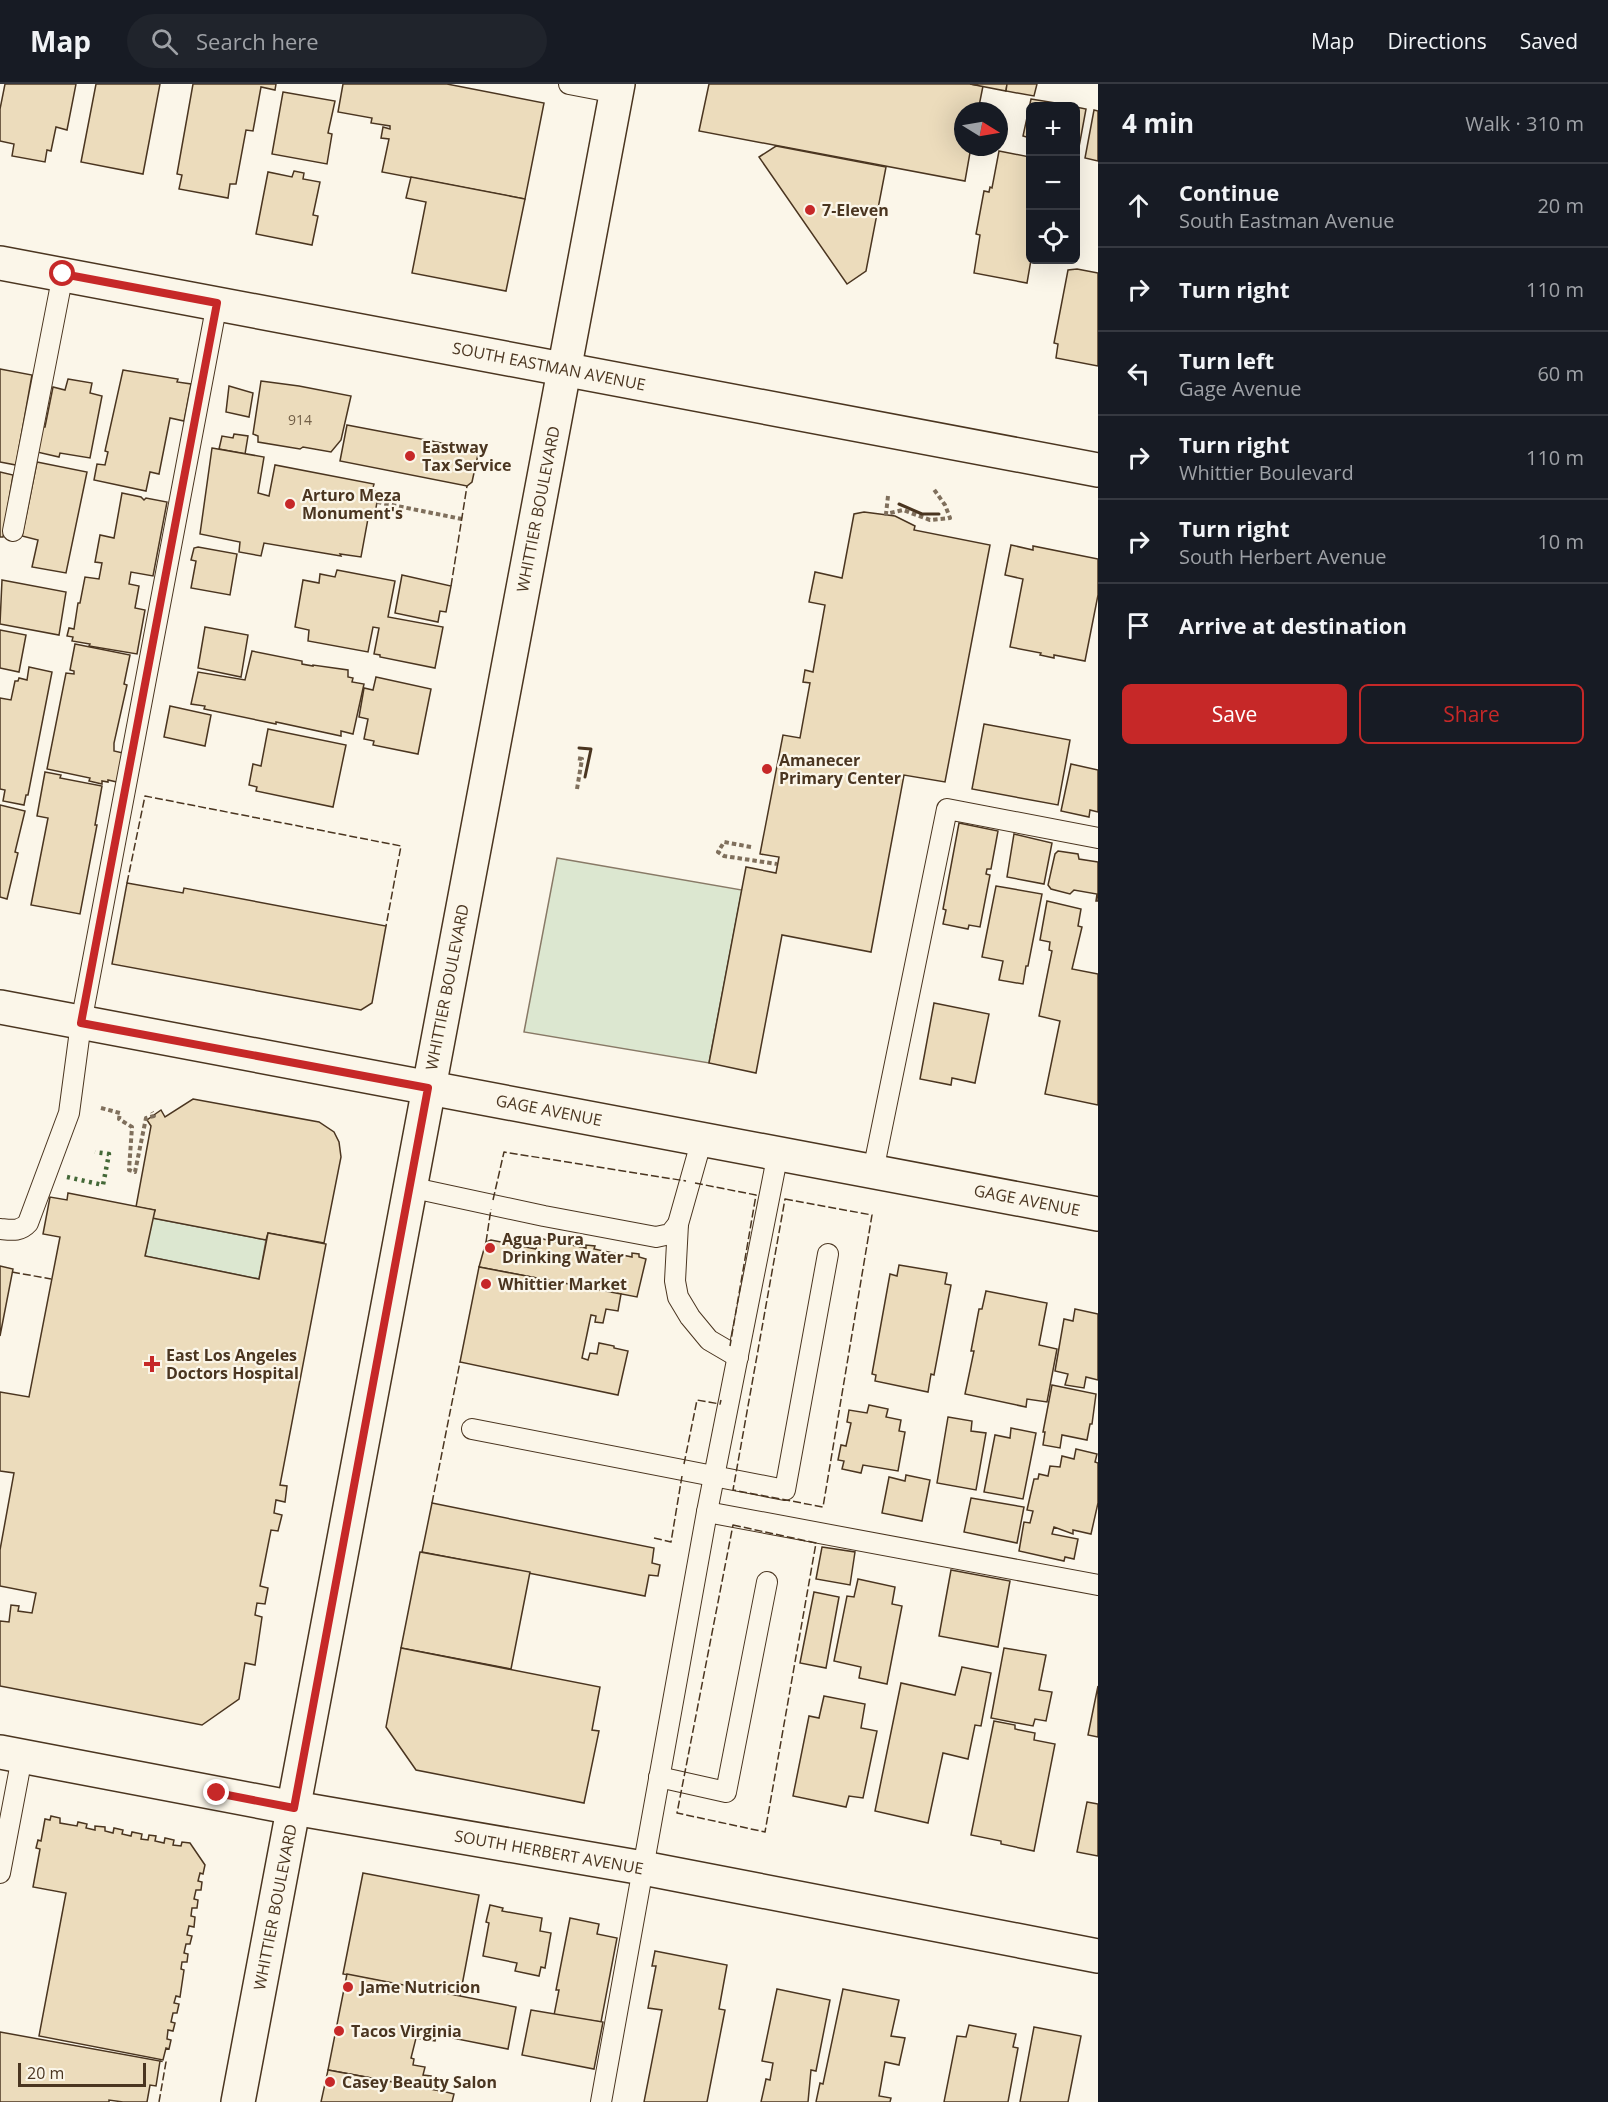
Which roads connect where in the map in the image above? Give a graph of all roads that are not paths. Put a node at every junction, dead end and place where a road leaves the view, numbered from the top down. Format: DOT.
graph roads {
  1 [pos="569,84"];
  2 [pos="617,89"];
  3 [pos="0,263"];
  4 [pos="63,274"];
  5 [pos="217,303"];
  6 [pos="565,368"];
  7 [pos="1098,470"];
  8 [pos="13,531"];
  9 [pos="1098,838"];
  10 [pos="0,1007"];
  11 [pos="81,1023"];
  12 [pos="428,1088"];
  13 [pos="702,1139"];
  14 [pos="778,1153"];
  15 [pos="873,1171"];
  16 [pos="409,1187"];
  17 [pos="1098,1214"];
  18 [pos="678,1224"];
  19 [pos="0,1228"];
  20 [pos="828,1254"];
  21 [pos="738,1357"];
  22 [pos="472,1429"];
  23 [pos="714,1476"];
  24 [pos="707,1512"];
  25 [pos="767,1582"];
  26 [pos="1098,1585"];
  27 [pos="11,1754"];
  28 [pos="659,1777"];
  29 [pos="294,1808"];
  30 [pos="643,1868"];
  31 [pos="0,1873"];
  32 [pos="1098,1956"];
  33 [pos="238,2102"];
  34 [pos="601,2102"];
  1 -- 2 [label="lane"];
  2 -- 6 [label="street, WHITTIER BOULEVARD"];
  3 -- 4 [label="street, SOUTH EASTMAN AVENUE"];
  4 -- 5 [label="street, SOUTH EASTMAN AVENUE"];
  4 -- 8 [label="lane"];
  5 -- 6 [label="street, SOUTH EASTMAN AVENUE"];
  5 -- 11 [label="lane"];
  6 -- 7 [label="street, SOUTH EASTMAN AVENUE"];
  6 -- 12 [label="street, WHITTIER BOULEVARD"];
  9 -- 15 [label="lane"];
  10 -- 11 [label="street, GAGE AVENUE"];
  11 -- 12 [label="street, GAGE AVENUE"];
  11 -- 19 [label="lane"];
  12 -- 13 [label="street, GAGE AVENUE"];
  12 -- 16 [label="street, WHITTIER BOULEVARD"];
  13 -- 14 [label="street, GAGE AVENUE"];
  13 -- 18 [label="lane"];
  14 -- 15 [label="street, GAGE AVENUE"];
  14 -- 21 [label="lane"];
  15 -- 17 [label="street, GAGE AVENUE"];
  16 -- 18 [label="lane"];
  16 -- 29 [label="street, WHITTIER BOULEVARD"];
  18 -- 21 [label="lane"];
  20 -- 23 [label="lane"];
  21 -- 23 [label="lane"];
  22 -- 23 [label="lane"];
  23 -- 24 [label="lane"];
  24 -- 26 [label="lane"];
  24 -- 28 [label="lane"];
  25 -- 28 [label="lane"];
  27 -- 29 [label="street, SOUTH HERBERT AVENUE"];
  27 -- 31 [label="lane"];
  28 -- 30 [label="lane"];
  29 -- 30 [label="street, SOUTH HERBERT AVENUE"];
  29 -- 33 [label="street, WHITTIER BOULEVARD"];
  30 -- 32 [label="street, SOUTH HERBERT AVENUE"];
  30 -- 34 [label="lane"];
}
